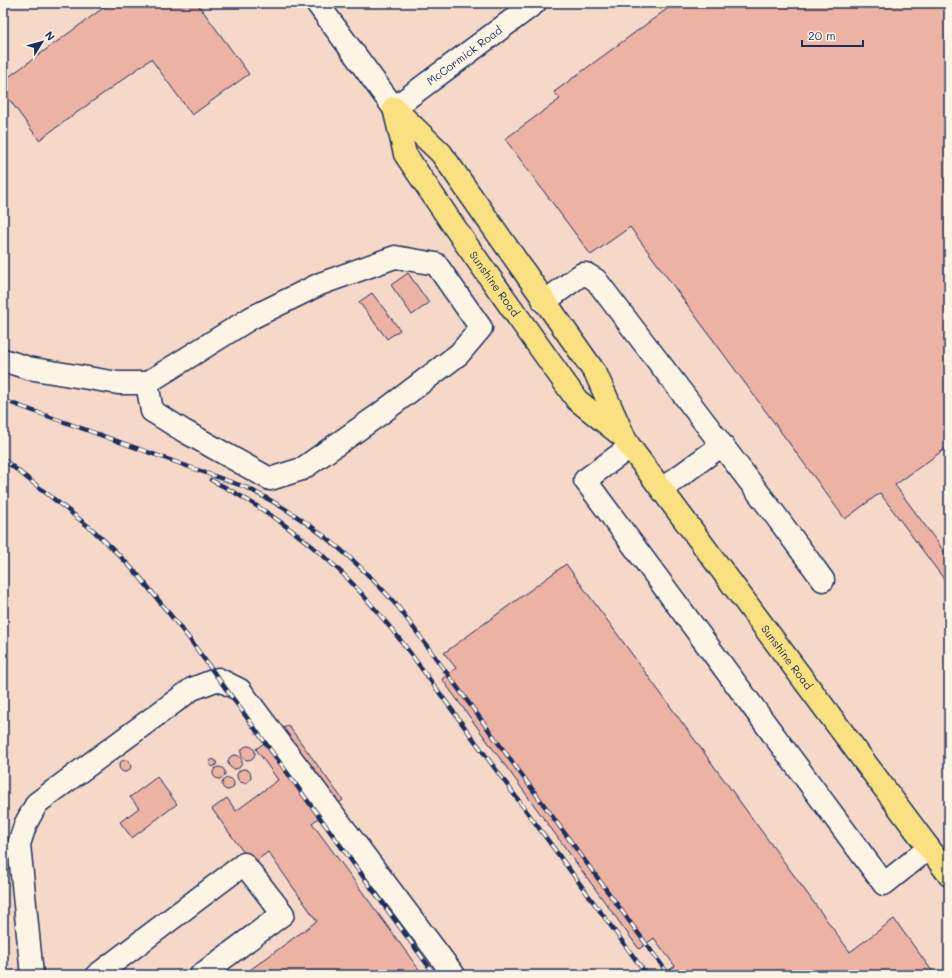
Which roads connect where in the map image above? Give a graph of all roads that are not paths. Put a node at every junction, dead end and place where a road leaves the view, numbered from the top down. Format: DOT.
graph roads {
  1 [pos="317,3"];
  2 [pos="535,3"];
  3 [pos="394,108"];
  4 [pos="544,302"];
  5 [pos="3,360"];
  6 [pos="147,383"];
  7 [pos="628,443"];
  8 [pos="722,445"];
  9 [pos="662,490"];
  10 [pos="823,580"];
  11 [pos="930,848"];
  12 [pos="949,875"];
  13 [pos="32,975"];
  14 [pos="97,975"];
  15 [pos="201,975"];
  16 [pos="454,975"];
  1 -- 3 [label="street, Sunshine Road"];
  2 -- 3 [label="street, McCormick Road"];
  3 -- 4 [label="main road, Sunshine Road"];
  3 -- 7 [label="main road, Sunshine Road"];
  4 -- 7 [label="main road, Sunshine Road"];
  4 -- 8 [label="street"];
  5 -- 6 [label="street"];
  6 -- 6 [label="street"];
  7 -- 9 [label="main road, Sunshine Road"];
  7 -- 11 [label="street"];
  8 -- 9 [label="street"];
  8 -- 10 [label="street"];
  9 -- 11 [label="main road, Sunshine Road"];
  11 -- 12 [label="main road, Sunshine Road"];
  13 -- 16 [label="street"];
  14 -- 15 [label="street"];
}
